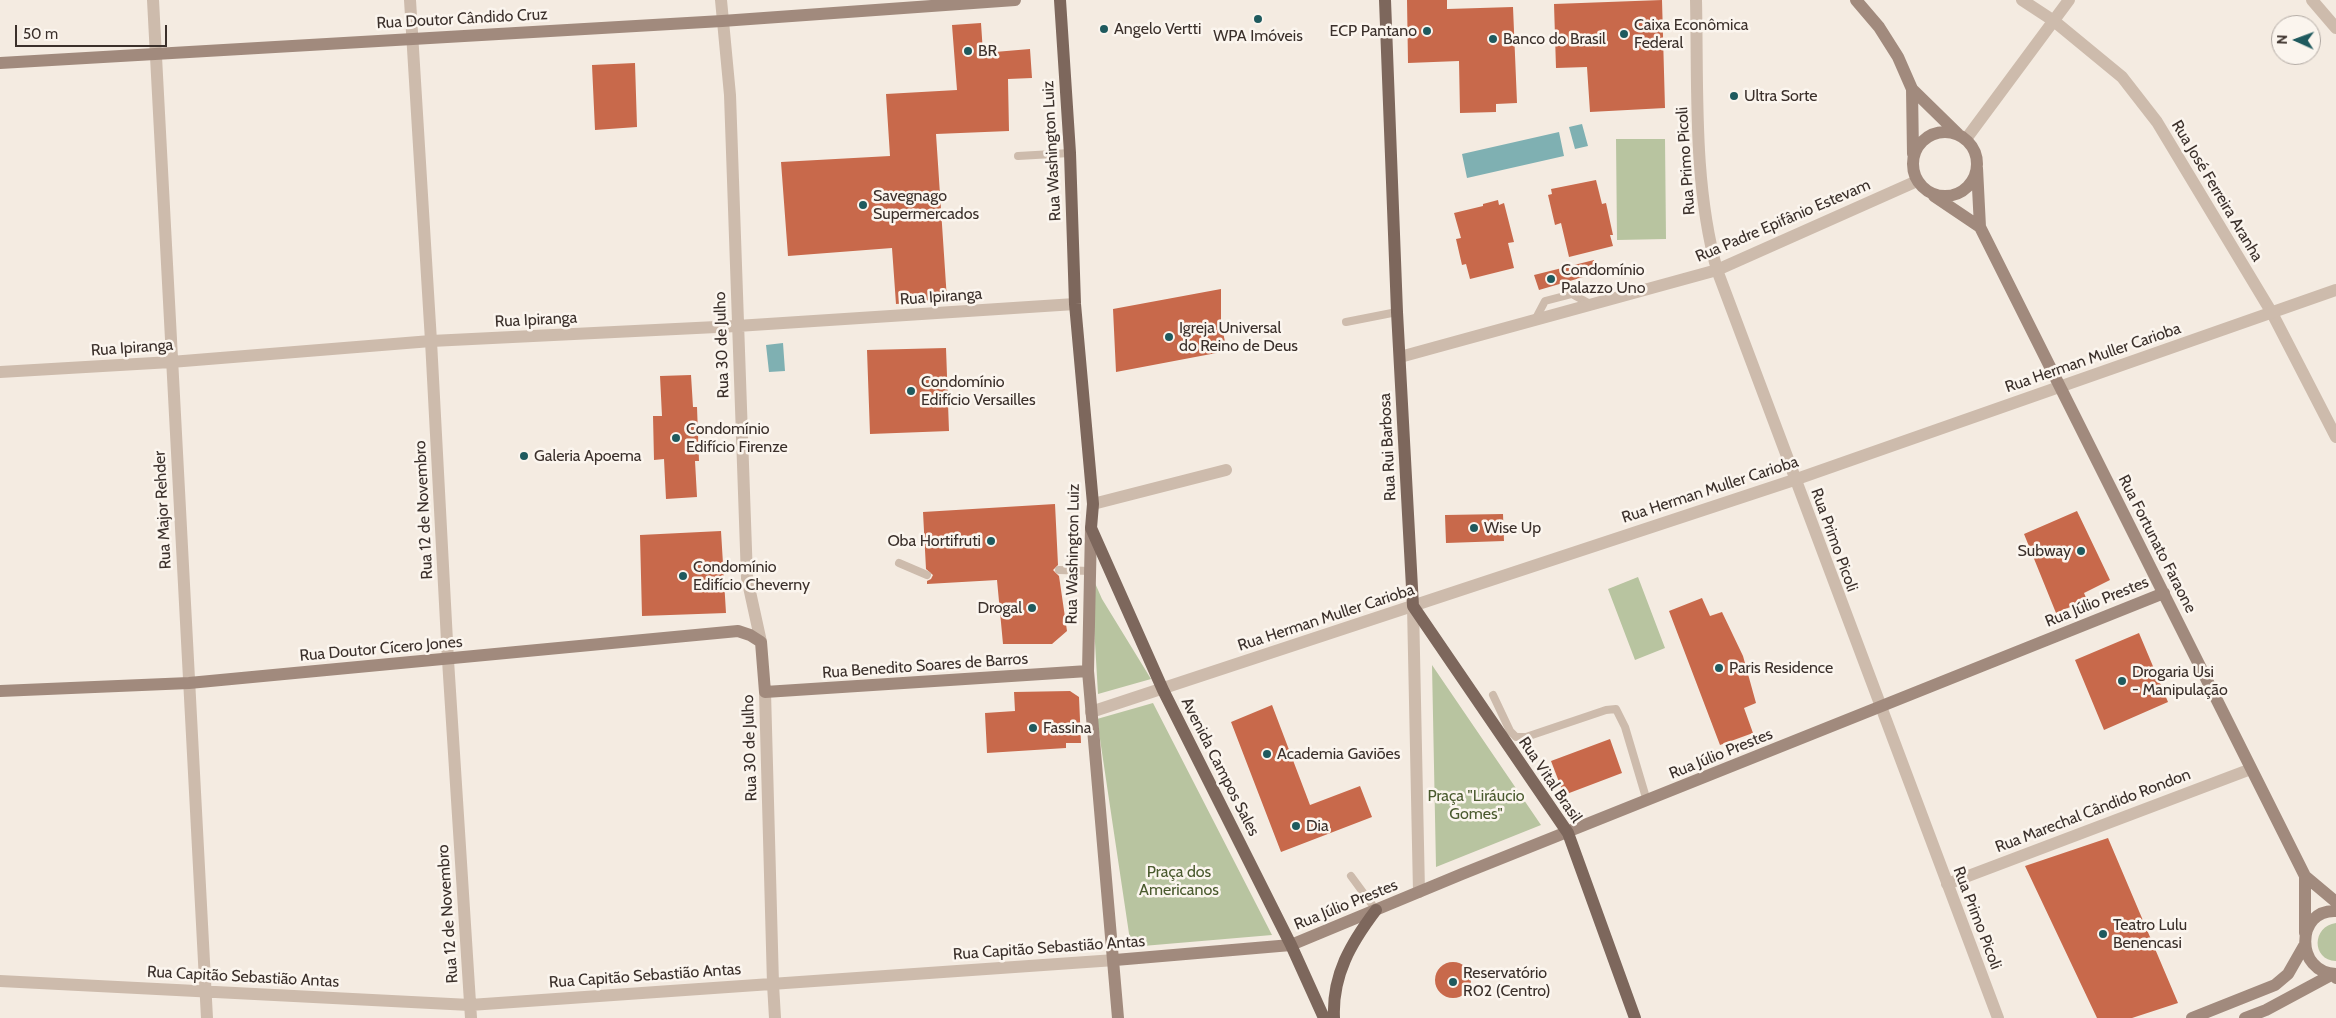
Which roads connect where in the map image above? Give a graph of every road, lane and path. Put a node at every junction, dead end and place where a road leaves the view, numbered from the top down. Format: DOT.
graph roads {
  1 [pos="153,0"];
  2 [pos="410,0"];
  3 [pos="721,0"];
  4 [pos="1015,0"];
  5 [pos="1060,0"];
  6 [pos="1385,0"];
  7 [pos="1696,0"];
  8 [pos="1856,0"];
  9 [pos="2022,0"];
  10 [pos="2070,0"];
  11 [pos="2312,0"];
  12 [pos="722,21"];
  13 [pos="2054,21"];
  14 [pos="2336,28"];
  15 [pos="413,38"];
  16 [pos="155,55"];
  17 [pos="0,63"];
  18 [pos="1912,89"];
  19 [pos="1962,137"];
  20 [pos="1070,153"];
  21 [pos="1018,156"];
  22 [pos="1913,162"];
  23 [pos="1977,168"];
  24 [pos="1920,185"];
  25 [pos="1980,227"];
  26 [pos="1717,270"];
  27 [pos="2336,290"];
  28 [pos="1075,304"];
  29 [pos="1397,312"];
  30 [pos="2272,313"];
  31 [pos="1346,322"];
  32 [pos="737,326"];
  33 [pos="432,342"];
  34 [pos="1400,357"];
  35 [pos="171,362"];
  36 [pos="0,372"];
  37 [pos="2060,386"];
  38 [pos="2336,437"];
  39 [pos="1226,470"];
  40 [pos="1794,480"];
  41 [pos="1093,504"];
  42 [pos="1092,528"];
  43 [pos="899,563"];
  44 [pos="1059,570"];
  45 [pos="1090,571"];
  46 [pos="927,575"];
  47 [pos="2164,593"];
  48 [pos="1413,606"];
  49 [pos="762,642"];
  50 [pos="448,660"];
  51 [pos="1088,672"];
  52 [pos="189,683"];
  53 [pos="1162,690"];
  54 [pos="0,691"];
  55 [pos="765,692"];
  56 [pos="1493,695"];
  57 [pos="1879,707"];
  58 [pos="1091,712"];
  59 [pos="2250,769"];
  60 [pos="1647,801"];
  61 [pos="1568,833"];
  62 [pos="1351,876"];
  63 [pos="2305,876"];
  64 [pos="1947,884"];
  65 [pos="1419,892"];
  66 [pos="2336,902"];
  67 [pos="1376,910"];
  68 [pos="2336,911"];
  69 [pos="2305,941"];
  70 [pos="1291,945"];
  71 [pos="1115,960"];
  72 [pos="2335,975"];
  73 [pos="0,981"];
  74 [pos="772,984"];
  75 [pos="206,992"];
  76 [pos="470,1005"];
  77 [pos="2267,1014"];
  78 [pos="208,1018"];
  79 [pos="471,1018"];
  80 [pos="775,1018"];
  81 [pos="1118,1018"];
  82 [pos="1324,1018"];
  83 [pos="1334,1018"];
  84 [pos="1635,1018"];
  85 [pos="1998,1018"];
  86 [pos="2192,1018"];
  87 [pos="2245,1018"];
  1 -- 16 [label="street, Rua Major Rehder"];
  2 -- 15 [label="street, Rua 12 de Novembro"];
  3 -- 12 [label="street, Rua 30 de Julho"];
  4 -- 12 [label="main road, Rua Doutor Cândido Cruz"];
  5 -- 20 [label="main road, Rua Washington Luiz"];
  6 -- 29 [label="main road, Rua Rui Barbosa"];
  7 -- 26 [label="street, Rua Primo Picoli"];
  8 -- 18 [label="main road"];
  9 -- 13 [label="street, Rua José Ferreira Aranha"];
  10 -- 13 [label="street"];
  11 -- 14 [label="street"];
  12 -- 15 [label="main road, Rua Doutor Cândido Cruz"];
  12 -- 32 [label="street, Rua 30 de Julho"];
  13 -- 19 [label="street"];
  13 -- 30 [label="street, Rua José Ferreira Aranha"];
  15 -- 16 [label="main road, Rua Doutor Cândido Cruz"];
  15 -- 33 [label="street, Rua 12 de Novembro"];
  16 -- 17 [label="main road, Rua Doutor Cândido Cruz"];
  16 -- 35 [label="street, Rua Major Rehder"];
  18 -- 19 [label="main road"];
  18 -- 22 [label="main road"];
  19 -- 22 [label="main road"];
  19 -- 23 [label="main road"];
  20 -- 21 [label="lane"];
  20 -- 28 [label="main road, Rua Washington Luiz"];
  22 -- 24 [label="main road"];
  23 -- 24 [label="main road"];
  23 -- 25 [label="main road"];
  24 -- 25 [label="main road"];
  24 -- 26 [label="street, Rua Padre Epifânio Estevam"];
  25 -- 37 [label="main road, Rua Fortunato Faraone"];
  26 -- 34 [label="street, Rua Padre Epifânio Estevam"];
  26 -- 40 [label="street, Rua Primo Picoli"];
  27 -- 30 [label="street, Rua Herman Muller Carioba"];
  28 -- 32 [label="street, Rua Ipiranga"];
  28 -- 41 [label="main road, Rua Washington Luiz"];
  29 -- 31 [label="lane"];
  29 -- 34 [label="main road, Rua Rui Barbosa"];
  30 -- 37 [label="street, Rua Herman Muller Carioba"];
  30 -- 38 [label="street, Rua José Ferreira Aranha"];
  32 -- 33 [label="street, Rua Ipiranga"];
  32 -- 49 [label="street, Rua 30 de Julho"];
  33 -- 35 [label="street, Rua Ipiranga"];
  33 -- 50 [label="street, Rua 12 de Novembro"];
  34 -- 48 [label="main road, Rua Rui Barbosa"];
  35 -- 36 [label="street, Rua Ipiranga"];
  35 -- 52 [label="street, Rua Major Rehder"];
  37 -- 40 [label="street, Rua Herman Muller Carioba"];
  37 -- 47 [label="main road, Rua Fortunato Faraone"];
  39 -- 41 [label="street"];
  40 -- 48 [label="street, Rua Herman Muller Carioba"];
  40 -- 57 [label="street, Rua Primo Picoli"];
  41 -- 42 [label="main road, Rua Washington Luiz"];
  42 -- 45 [label="main road, Rua Washington Luiz"];
  42 -- 53 [label="main road, Avenida Campos Sales"];
  43 -- 46 [label="lane"];
  44 -- 45 [label="lane"];
  45 -- 51 [label="main road, Rua Washington Luiz"];
  47 -- 57 [label="main road, Rua Júlio Prestes"];
  47 -- 59 [label="main road, Rua Fortunato Faraone"];
  48 -- 53 [label="street, Rua Herman Muller Carioba"];
  48 -- 61 [label="main road, Rua Vital Brasil"];
  48 -- 65 [label="street, Rua Rui Barbosa"];
  49 -- 50 [label="main road, Rua Doutor Cícero Jones"];
  49 -- 55 [label="main road, Rua 30 de Julho"];
  50 -- 52 [label="main road, Rua Doutor Cícero Jones"];
  50 -- 76 [label="street, Rua 12 de Novembro"];
  51 -- 55 [label="main road, Rua Benedito Soares de Barros"];
  51 -- 58 [label="main road, Rua Washington Luiz"];
  52 -- 54 [label="main road, Rua Doutor Cícero Jones"];
  52 -- 75 [label="street, Rua Major Rehder"];
  53 -- 58 [label="street, Rua Herman Muller Carioba"];
  53 -- 70 [label="main road, Avenida Campos Sales"];
  55 -- 74 [label="street, Rua 30 de Julho"];
  56 -- 60 [label="lane"];
  57 -- 60 [label="main road, Rua Júlio Prestes"];
  57 -- 64 [label="street, Rua Primo Picoli"];
  58 -- 71 [label="main road, Rua Washington Luiz"];
  59 -- 63 [label="main road, Rua Fortunato Faraone"];
  59 -- 64 [label="street, Rua Marechal Cândido Rondon"];
  60 -- 61 [label="main road, Rua Júlio Prestes"];
  61 -- 65 [label="main road, Rua Júlio Prestes"];
  61 -- 84 [label="main road, Rua Vital Brasil"];
  62 -- 67 [label="lane"];
  63 -- 66 [label="main road, Rua Fortunato Faraone"];
  63 -- 69 [label="main road, Rua Fortunato Faraone"];
  64 -- 85 [label="street, Rua Primo Picoli"];
  65 -- 67 [label="main road, Rua Júlio Prestes"];
  67 -- 70 [label="main road, Rua Júlio Prestes"];
  67 -- 83 [label="main road"];
  68 -- 69 [label="main road"];
  69 -- 72 [label="main road"];
  69 -- 86 [label="main road"];
  70 -- 71 [label="main road, Rua Capitão Sebastião Antas"];
  70 -- 82 [label="main road, Avenida Campos Sales"];
  71 -- 74 [label="street, Rua Capitão Sebastião Antas"];
  71 -- 81 [label="main road, Rua Washington Luiz"];
  72 -- 77 [label="main road"];
  73 -- 75 [label="street, Rua Capitão Sebastião Antas"];
  74 -- 76 [label="street, Rua Capitão Sebastião Antas"];
  74 -- 80 [label="street, Rua 30 de Julho"];
  75 -- 76 [label="street, Rua Capitão Sebastião Antas"];
  75 -- 78 [label="street, Rua Major Rehder"];
  76 -- 79 [label="street, Rua 12 de Novembro"];
  77 -- 87 [label="main road"];
}
